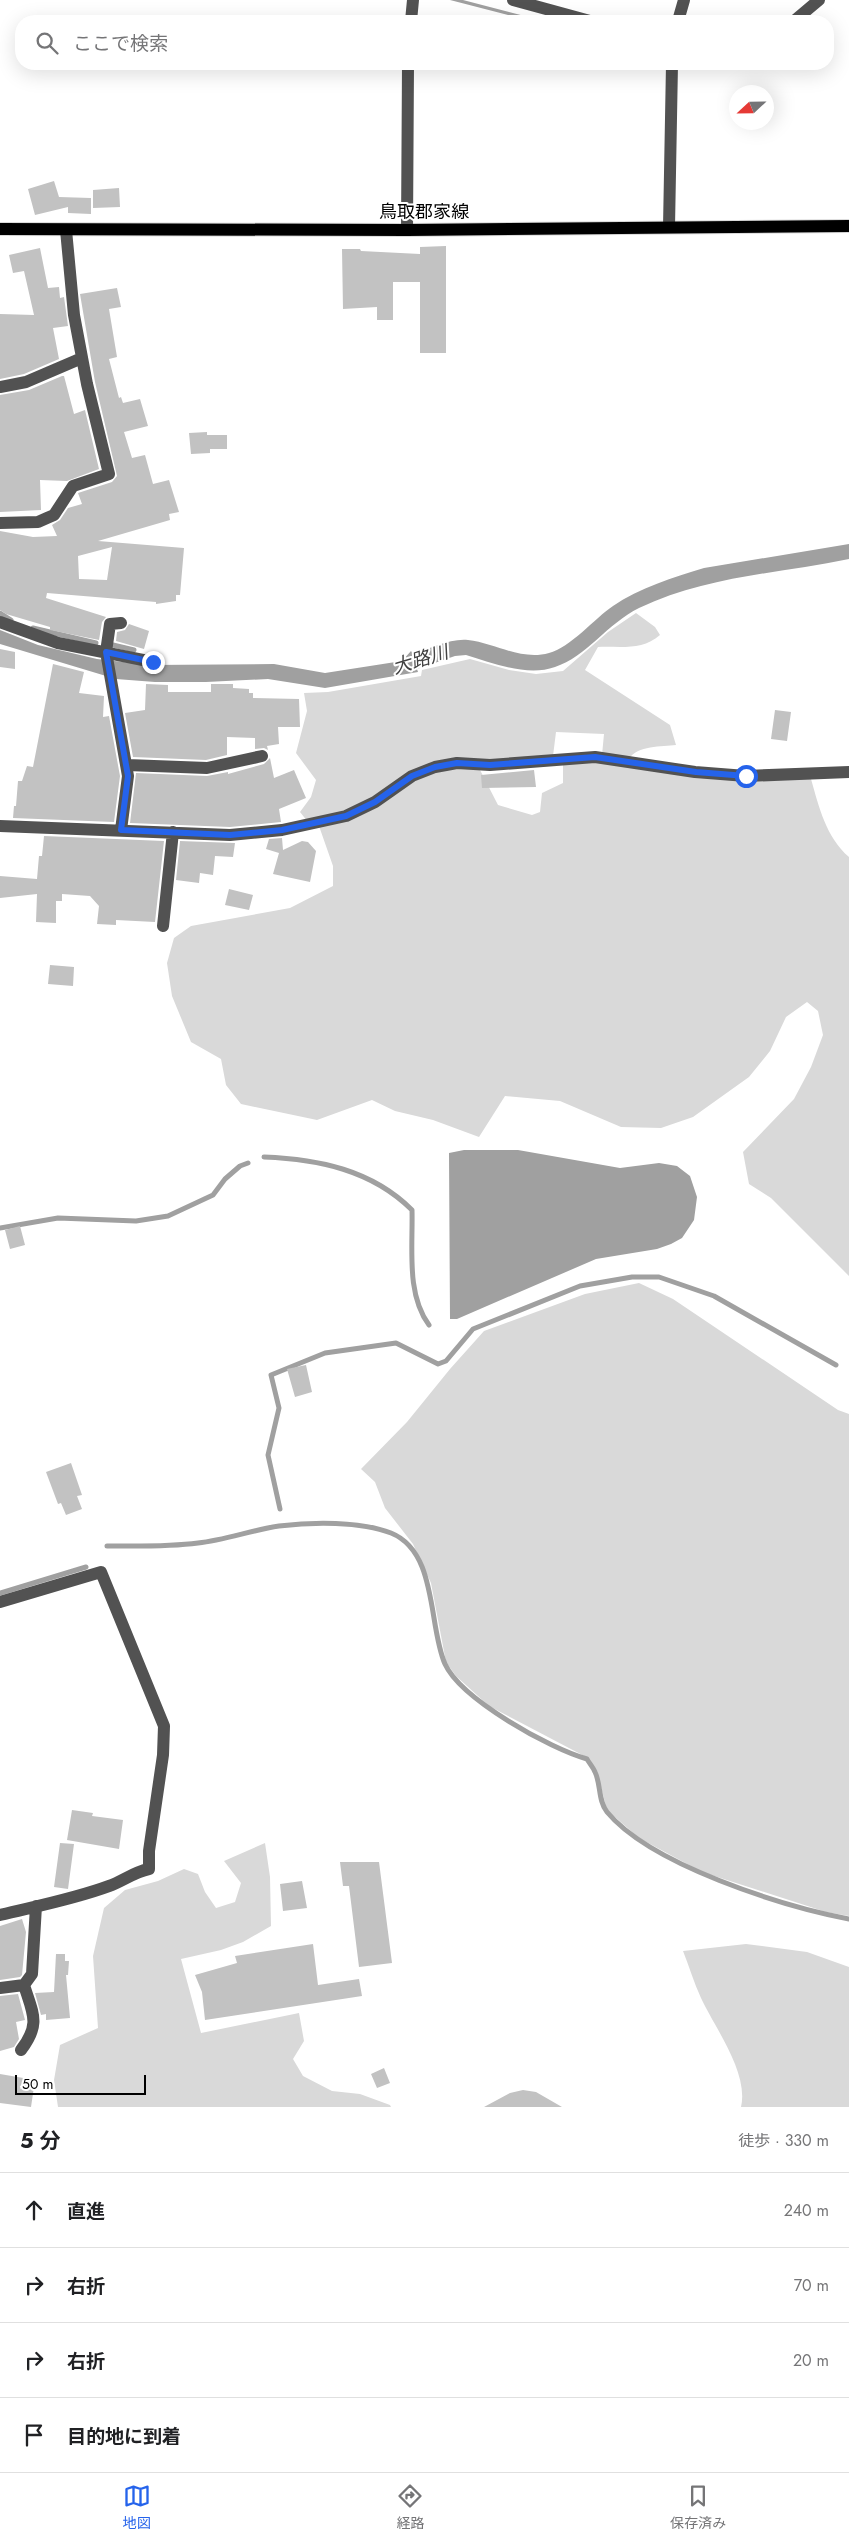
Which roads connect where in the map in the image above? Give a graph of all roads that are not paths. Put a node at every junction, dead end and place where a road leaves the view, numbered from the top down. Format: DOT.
graph roads {
  1 [pos="413,0"];
  2 [pos="513,0"];
  3 [pos="684,0"];
  4 [pos="820,0"];
  5 [pos="412,15"];
  6 [pos="568,15"];
  7 [pos="680,15"];
  8 [pos="801,15"];
  9 [pos="408,70"];
  10 [pos="672,70"];
  11 [pos="849,226"];
  12 [pos="669,227"];
  13 [pos="0,229"];
  14 [pos="66,230"];
  15 [pos="407,230"];
  16 [pos="82,358"];
  17 [pos="0,387"];
  18 [pos="0,523"];
  19 [pos="0,622"];
  20 [pos="122,623"];
  21 [pos="106,652"];
  22 [pos="153,662"];
  23 [pos="262,756"];
  24 [pos="127,765"];
  25 [pos="849,772"];
  26 [pos="0,826"];
  27 [pos="121,830"];
  28 [pos="173,832"];
  29 [pos="163,926"];
  30 [pos="0,1602"];
  31 [pos="36,1906"];
  32 [pos="0,1915"];
  33 [pos="24,1985"];
  34 [pos="0,1988"];
  35 [pos="21,2050"];
  1 -- 5 [label="street"];
  2 -- 6 [label="street"];
  3 -- 7 [label="street"];
  4 -- 8 [label="street"];
  9 -- 15 [label="street"];
  10 -- 12 [label="street"];
  11 -- 12 [label="main road, 鳥取郡家線"];
  12 -- 15 [label="main road, 鳥取郡家線"];
  13 -- 14 [label="main road, 鳥取郡家線"];
  14 -- 15 [label="main road, 鳥取郡家線"];
  14 -- 16 [label="street"];
  16 -- 17 [label="street"];
  16 -- 18 [label="street"];
  19 -- 21 [label="street"];
  20 -- 21 [label="street"];
  21 -- 22 [label="street"];
  21 -- 24 [label="street"];
  23 -- 24 [label="street"];
  24 -- 27 [label="street"];
  25 -- 28 [label="street"];
  26 -- 27 [label="street"];
  27 -- 28 [label="street"];
  28 -- 29 [label="street"];
  30 -- 31 [label="street"];
  31 -- 32 [label="street"];
  31 -- 33 [label="street"];
  33 -- 34 [label="street"];
  33 -- 35 [label="street"];
}
